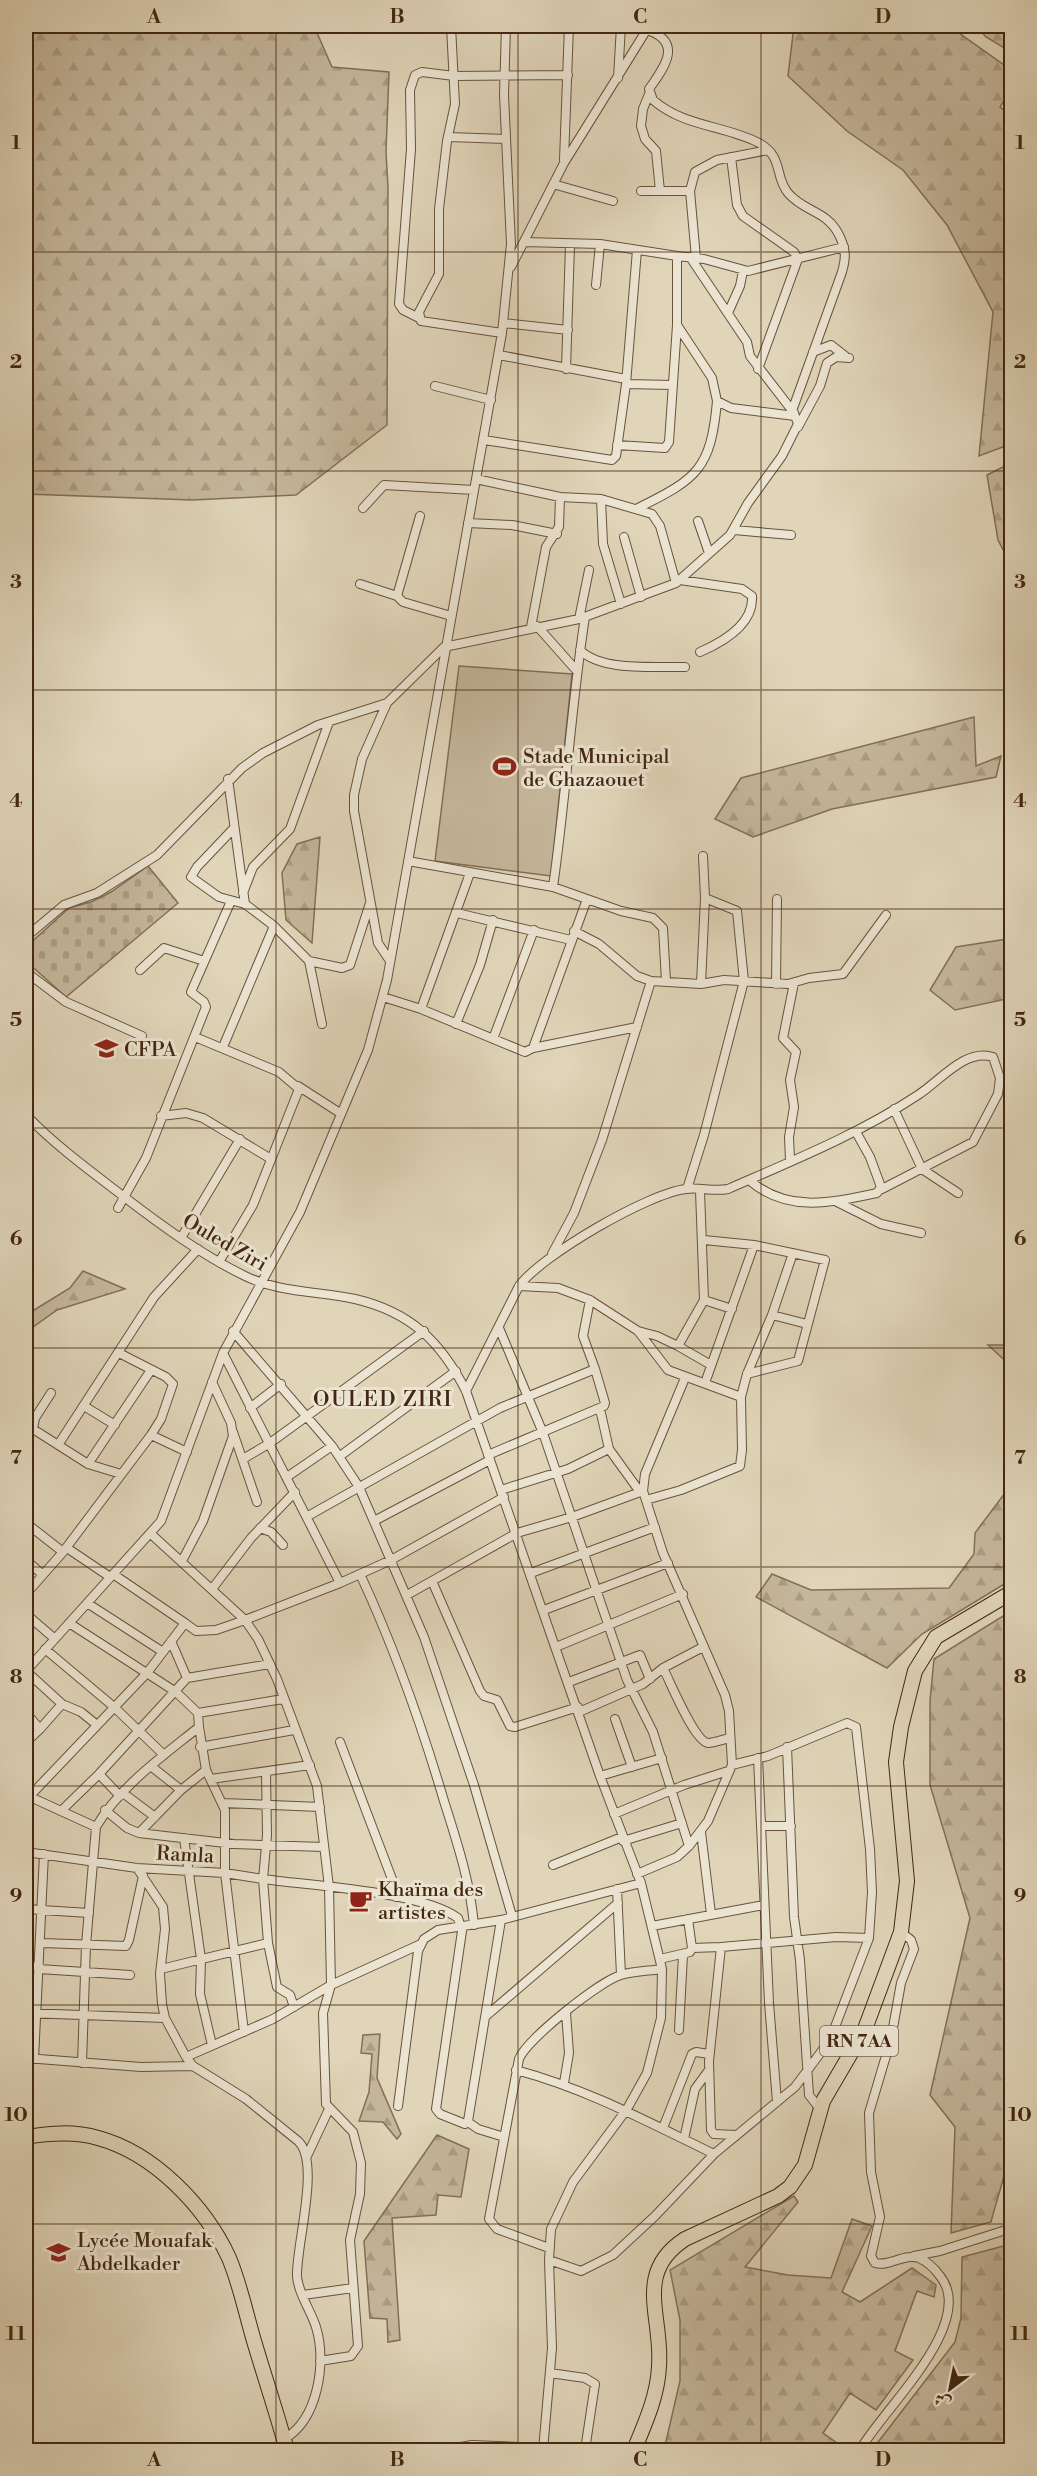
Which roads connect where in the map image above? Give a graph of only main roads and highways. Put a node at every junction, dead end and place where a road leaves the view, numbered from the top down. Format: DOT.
graph roads {
  1 [pos="1011,1592"];
  2 [pos="26,2137"];
  3 [pos="286,2445"];
  4 [pos="634,2451"];
  1 -- 4 [label="main road, RN 7AA"];
  2 -- 3 [label="main road"];
}
